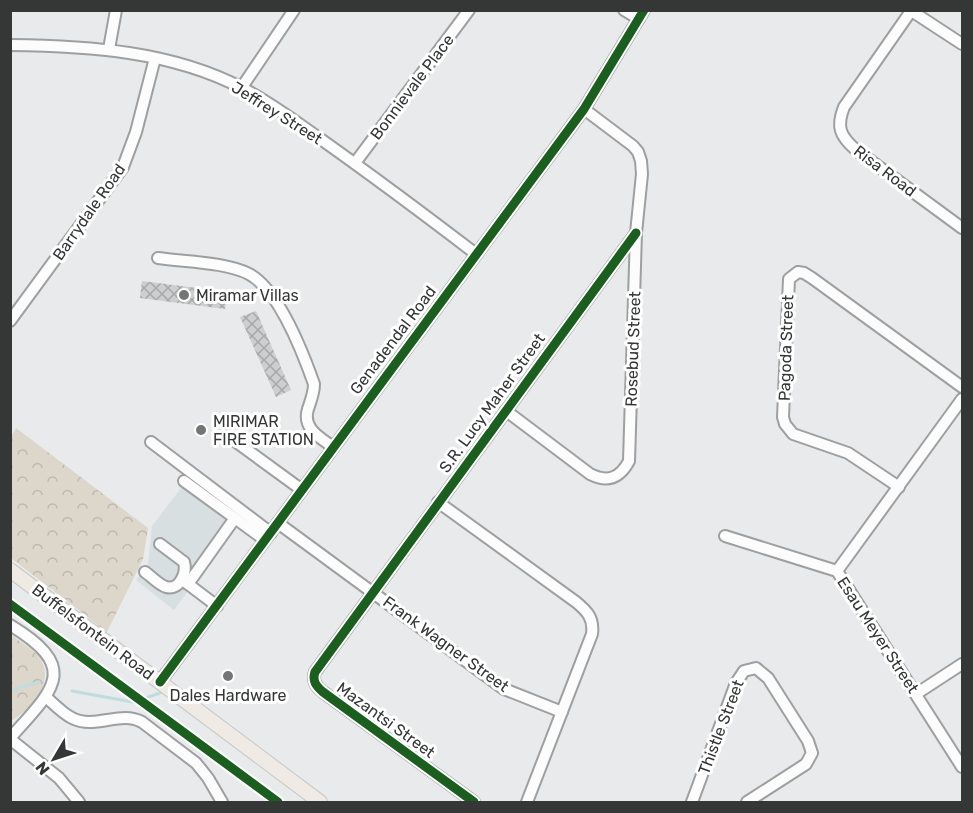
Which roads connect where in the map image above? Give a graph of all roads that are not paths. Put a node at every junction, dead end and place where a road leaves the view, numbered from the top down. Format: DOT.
graph roads {
  1 [pos="116,10"];
  2 [pos="294,10"];
  3 [pos="470,10"];
  4 [pos="624,10"];
  5 [pos="910,11"];
  6 [pos="641,15"];
  7 [pos="963,44"];
  8 [pos="10,45"];
  9 [pos="109,49"];
  10 [pos="155,58"];
  11 [pos="242,87"];
  12 [pos="584,110"];
  13 [pos="355,163"];
  14 [pos="963,228"];
  15 [pos="636,232"];
  16 [pos="476,254"];
  17 [pos="158,258"];
  18 [pos="10,321"];
  19 [pos="963,387"];
  20 [pos="963,399"];
  21 [pos="505,410"];
  22 [pos="228,436"];
  23 [pos="151,442"];
  24 [pos="333,447"];
  25 [pos="184,481"];
  26 [pos="898,487"];
  27 [pos="302,490"];
  28 [pos="438,502"];
  29 [pos="235,519"];
  30 [pos="278,523"];
  31 [pos="268,536"];
  32 [pos="725,536"];
  33 [pos="160,544"];
  34 [pos="10,570"];
  35 [pos="837,571"];
  36 [pos="145,572"];
  37 [pos="185,582"];
  38 [pos="374,591"];
  39 [pos="217,606"];
  40 [pos="10,625"];
  41 [pos="963,664"];
  42 [pos="160,682"];
  43 [pos="916,694"];
  44 [pos="46,697"];
  45 [pos="562,712"];
  46 [pos="10,739"];
  47 [pos="963,767"];
  48 [pos="79,802"];
  49 [pos="222,802"];
  50 [pos="320,802"];
  51 [pos="474,802"];
  52 [pos="528,802"];
  53 [pos="692,802"];
  54 [pos="747,802"];
  1 -- 9 [label="street"];
  2 -- 11 [label="street"];
  3 -- 13 [label="street, Bonnievale Place"];
  4 -- 6 [label="street"];
  5 -- 7 [label="street"];
  5 -- 14 [label="street, Risa Road"];
  6 -- 12 [label="street, Genadendal Road"];
  8 -- 9 [label="street, Jeffrey Street"];
  9 -- 10 [label="street, Jeffrey Street"];
  10 -- 11 [label="street, Jeffrey Street"];
  10 -- 18 [label="street, Barrydale Road"];
  11 -- 13 [label="street, Jeffrey Street"];
  12 -- 15 [label="street, Rosebud Street"];
  12 -- 16 [label="street, Genadendal Road"];
  13 -- 16 [label="street, Jeffrey Street"];
  15 -- 21 [label="street, S.R. Lucy Maher Street"];
  15 -- 21 [label="street, Rosebud Street"];
  16 -- 24 [label="street, Genadendal Road"];
  17 -- 24 [label="street"];
  19 -- 26 [label="street, Pagoda Street"];
  20 -- 26 [label="street"];
  21 -- 28 [label="street, S.R. Lucy Maher Street"];
  22 -- 27 [label="street"];
  23 -- 31 [label="street"];
  24 -- 27 [label="street, Genadendal Road"];
  25 -- 29 [label="street"];
  26 -- 35 [label="street"];
  27 -- 30 [label="street, Genadendal Road"];
  28 -- 38 [label="street, S.R. Lucy Maher Street"];
  28 -- 45 [label="street"];
  29 -- 31 [label="street"];
  29 -- 37 [label="street"];
  30 -- 31 [label="street, Genadendal Road"];
  30 -- 38 [label="street, Frank Wagner Street"];
  31 -- 39 [label="street, Genadendal Road"];
  32 -- 35 [label="street, Esau Meyer Street"];
  33 -- 37 [label="street"];
  34 -- 42 [label="main road, Buffelsfontein Road"];
  35 -- 43 [label="street, Esau Meyer Street"];
  36 -- 37 [label="street"];
  37 -- 39 [label="street"];
  38 -- 45 [label="street, Frank Wagner Street"];
  38 -- 51 [label="street, Mazantsi Street"];
  39 -- 42 [label="street, Genadendal Road"];
  40 -- 44 [label="street"];
  41 -- 43 [label="street"];
  42 -- 50 [label="main road, Buffelsfontein Road"];
  43 -- 47 [label="street, Esau Meyer Street"];
  44 -- 46 [label="street"];
  44 -- 49 [label="street"];
  45 -- 52 [label="street"];
  46 -- 48 [label="street"];
  53 -- 54 [label="street, Thistle Street"];
}
